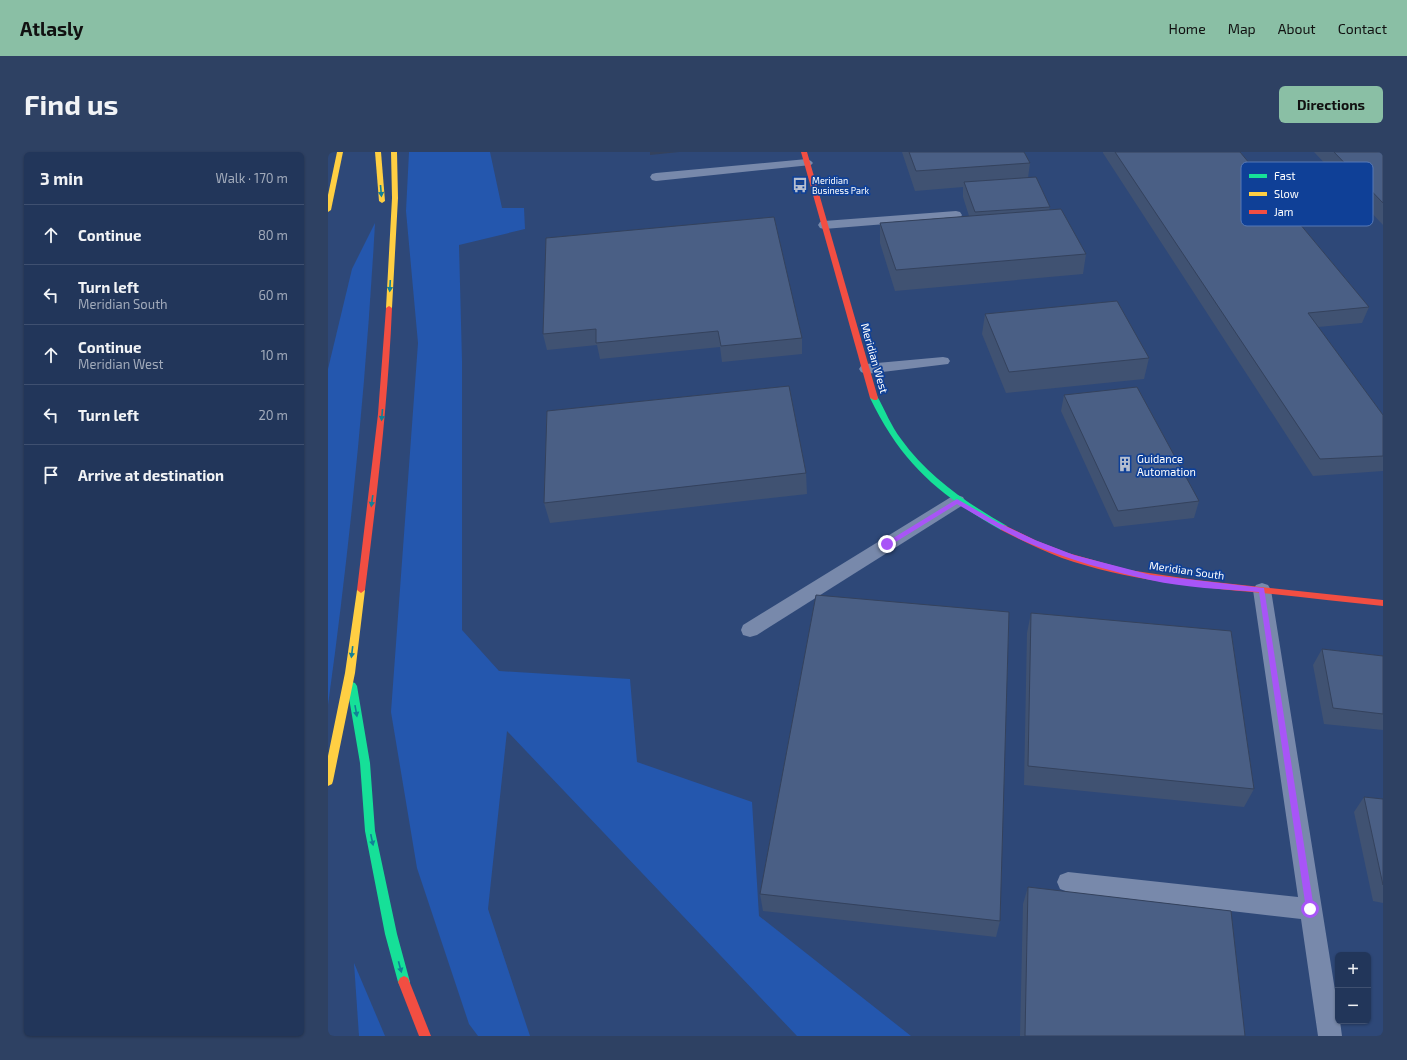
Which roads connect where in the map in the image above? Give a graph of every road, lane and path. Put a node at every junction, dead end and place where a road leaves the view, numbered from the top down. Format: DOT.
graph roads {
  1 [pos="340,152"];
  2 [pos="378,152"];
  3 [pos="394,152"];
  4 [pos="805,158"];
  5 [pos="656,177"];
  6 [pos="328,210"];
  7 [pos="956,214"];
  8 [pos="824,225"];
  9 [pos="392,247"];
  10 [pos="943,361"];
  11 [pos="866,369"];
  12 [pos="957,501"];
  13 [pos="997,524"];
  14 [pos="1262,590"];
  15 [pos="1383,603"];
  16 [pos="750,630"];
  17 [pos="350,673"];
  18 [pos="328,781"];
  19 [pos="1068,882"];
  20 [pos="1310,909"];
  21 [pos="425,1036"];
  22 [pos="1330,1036"];
  1 -- 6 [label="main road"];
  2 -- 9 [label="main road, one-way"];
  3 -- 9 [label="main road"];
  4 -- 5 [label="lane"];
  4 -- 8 [label="main road, Meridian West"];
  7 -- 8 [label="lane"];
  8 -- 11 [label="main road, Meridian West"];
  9 -- 17 [label="main road, one-way"];
  10 -- 11 [label="lane"];
  11 -- 12 [label="main road, Meridian West"];
  12 -- 13 [label="main road, Meridian West"];
  12 -- 16 [label="lane"];
  13 -- 14 [label="main road, Meridian South"];
  14 -- 15 [label="main road, Meridian South"];
  14 -- 20 [label="lane"];
  17 -- 18 [label="main road"];
  17 -- 21 [label="main road, one-way"];
  19 -- 20 [label="lane"];
  20 -- 22 [label="lane"];
}
